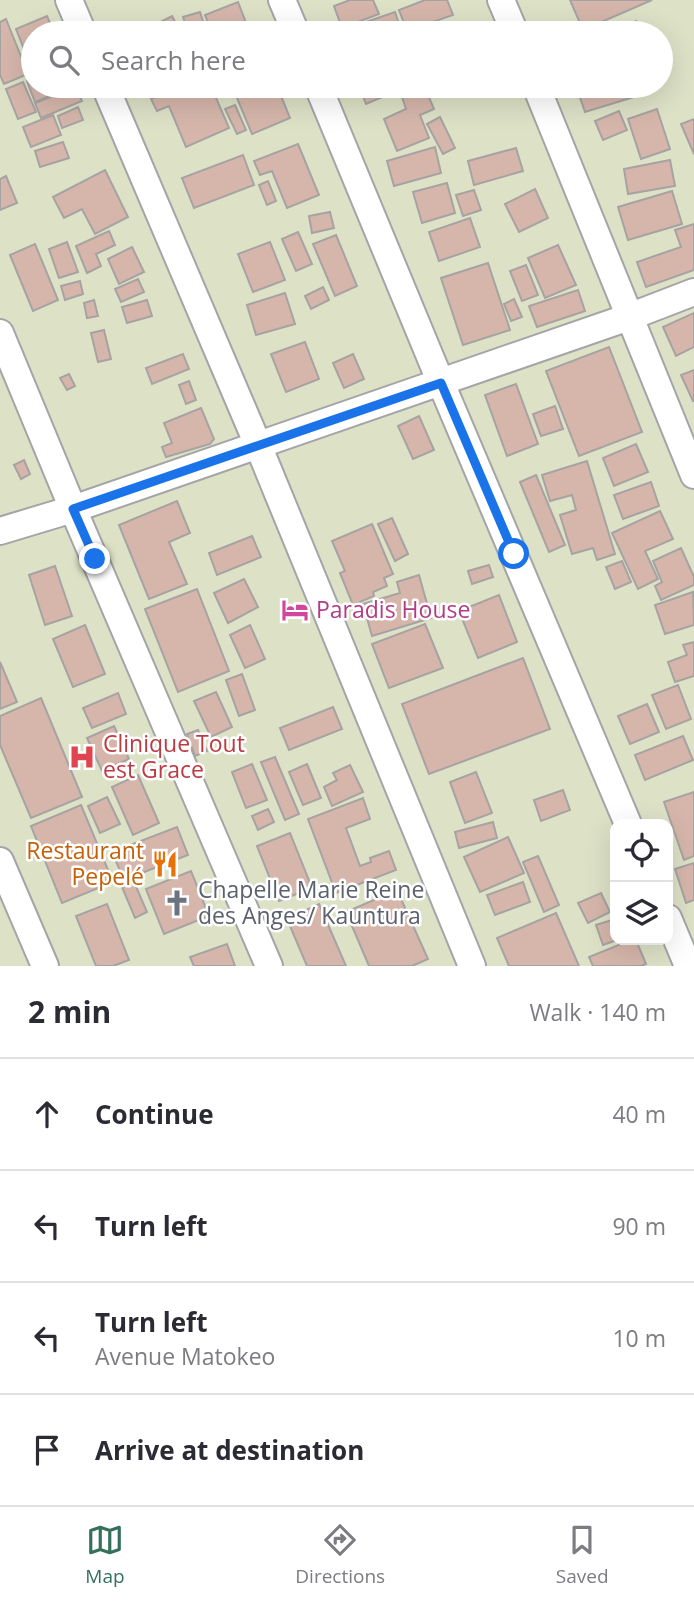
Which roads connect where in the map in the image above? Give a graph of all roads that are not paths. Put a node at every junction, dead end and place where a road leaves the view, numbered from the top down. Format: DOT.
graph roads {
  1 [pos="69,0"];
  2 [pos="282,0"];
  3 [pos="501,0"];
  4 [pos="78,21"];
  5 [pos="291,21"];
  6 [pos="510,21"];
  7 [pos="110,98"];
  8 [pos="323,98"];
  9 [pos="541,98"];
  10 [pos="694,292"];
  11 [pos="629,317"];
  12 [pos="0,333"];
  13 [pos="441,383"];
  14 [pos="258,445"];
  15 [pos="694,475"];
  16 [pos="73,509"];
  17 [pos="0,531"];
  18 [pos="626,819"];
  19 [pos="0,861"];
  20 [pos="673,930"];
  21 [pos="45,966"];
  22 [pos="269,966"];
  23 [pos="472,966"];
  24 [pos="688,966"];
  1 -- 4 [label="street"];
  2 -- 5 [label="street"];
  3 -- 6 [label="street"];
  7 -- 14 [label="street"];
  8 -- 13 [label="street"];
  9 -- 11 [label="street"];
  10 -- 11 [label="street"];
  11 -- 13 [label="street"];
  11 -- 15 [label="street"];
  12 -- 16 [label="street"];
  13 -- 14 [label="street"];
  13 -- 18 [label="street"];
  14 -- 16 [label="street"];
  14 -- 23 [label="street"];
  16 -- 17 [label="street"];
  16 -- 22 [label="street"];
  19 -- 21 [label="street"];
  20 -- 24 [label="street"];
}
